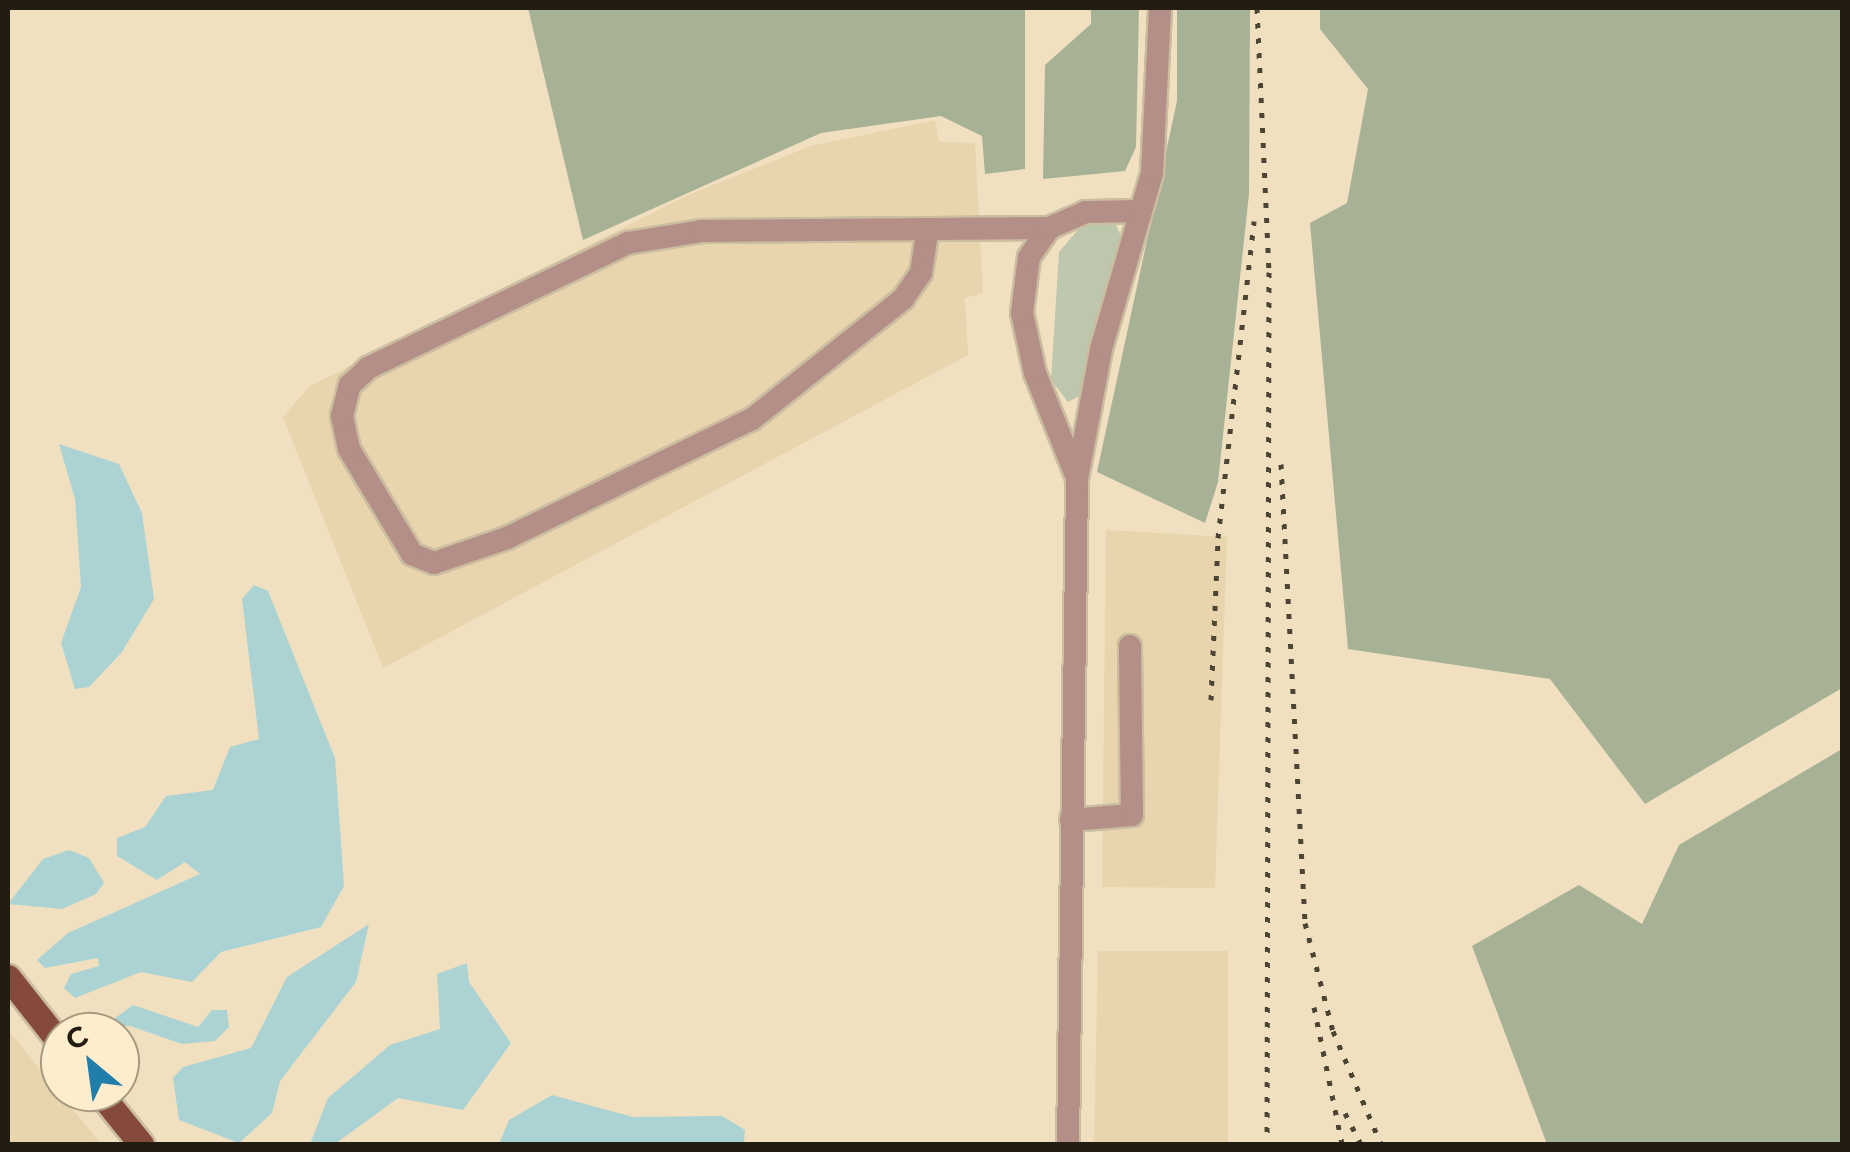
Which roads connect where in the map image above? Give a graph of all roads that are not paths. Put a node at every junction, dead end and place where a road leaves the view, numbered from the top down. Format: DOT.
graph roads {
  1 [pos="1160,8"];
  2 [pos="1141,211"];
  3 [pos="1049,228"];
  4 [pos="926,233"];
  5 [pos="1077,479"];
  6 [pos="1130,646"];
  7 [pos="1070,820"];
  8 [pos="8,977"];
  9 [pos="40,1018"];
  10 [pos="115,1112"];
  11 [pos="141,1144"];
  12 [pos="1068,1144"];
  1 -- 2 [label="street"];
  2 -- 3 [label="street"];
  2 -- 5 [label="street"];
  3 -- 4 [label="street"];
  3 -- 5 [label="street"];
  4 -- 4 [label="street"];
  5 -- 7 [label="street"];
  6 -- 7 [label="street"];
  7 -- 12 [label="street"];
  8 -- 9 [label="main road"];
  10 -- 11 [label="main road"];
}
